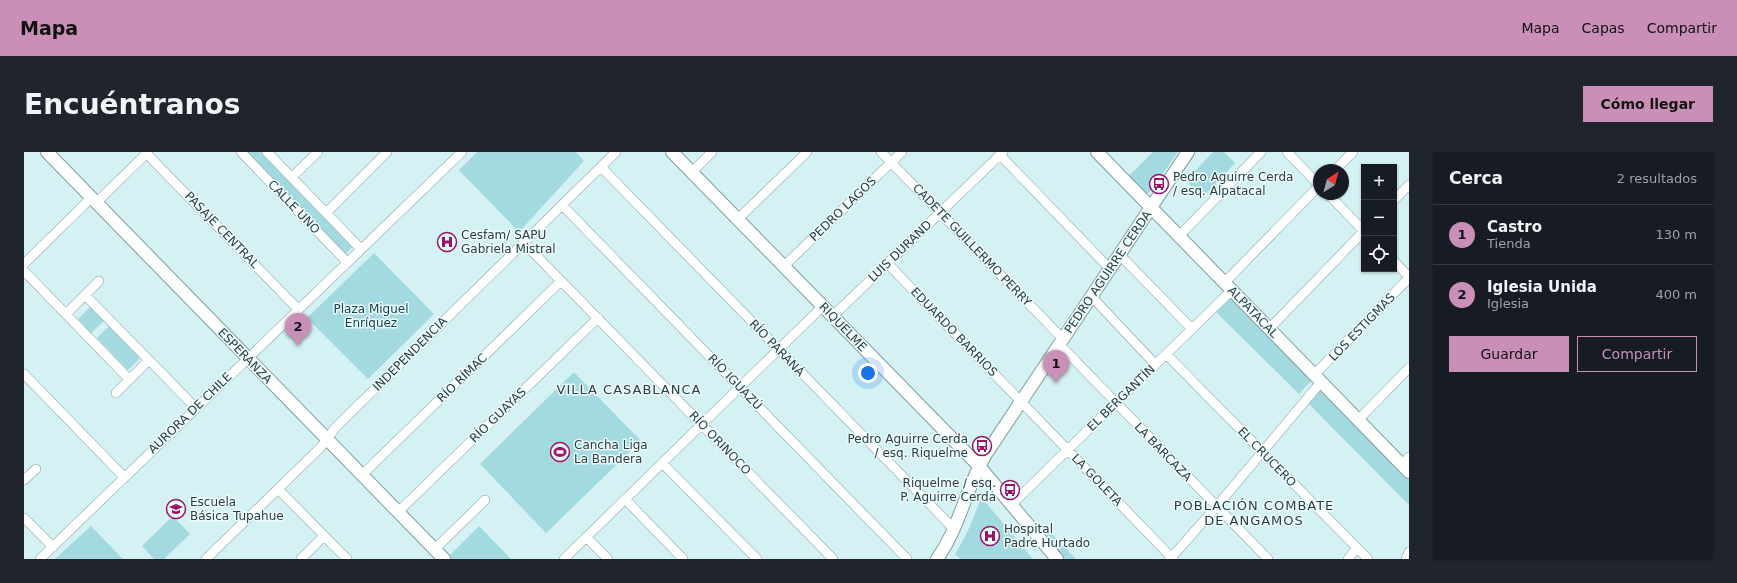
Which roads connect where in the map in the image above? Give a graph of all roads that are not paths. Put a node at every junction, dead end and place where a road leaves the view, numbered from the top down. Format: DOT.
graph roads {
  1 [pos="47,152"];
  2 [pos="147,152"];
  3 [pos="241,152"];
  4 [pos="267,152"];
  5 [pos="318,152"];
  6 [pos="387,152"];
  7 [pos="462,152"];
  8 [pos="616,152"];
  9 [pos="672,152"];
  10 [pos="712,152"];
  11 [pos="807,152"];
  12 [pos="881,152"];
  13 [pos="902,152"];
  14 [pos="1096,152"];
  15 [pos="1188,152"];
  16 [pos="1261,152"];
  17 [pos="1287,152"];
  18 [pos="1353,152"];
  19 [pos="1001,154"];
  20 [pos="891,163"];
  21 [pos="1341,164"];
  22 [pos="601,167"];
  23 [pos="692,172"];
  24 [pos="292,178"];
  25 [pos="1313,180"];
  26 [pos="1409,185"];
  27 [pos="1313,193"];
  28 [pos="1397,197"];
  29 [pos="1334,200"];
  30 [pos="94,201"];
  31 [pos="562,205"];
  32 [pos="1150,207"];
  33 [pos="940,212"];
  34 [pos="326,213"];
  35 [pos="738,219"];
  36 [pos="1361,228"];
  37 [pos="1361,234"];
  38 [pos="1179,236"];
  39 [pos="523,242"];
  40 [pos="361,249"];
  41 [pos="1119,254"];
  42 [pos="348,262"];
  43 [pos="888,263"];
  44 [pos="24,264"];
  45 [pos="1397,264"];
  46 [pos="784,266"];
  47 [pos="1110,269"];
  48 [pos="24,271"];
  49 [pos="1409,277"];
  50 [pos="99,281"];
  51 [pos="561,281"];
  52 [pos="1228,287"];
  53 [pos="85,295"];
  54 [pos="1091,296"];
  55 [pos="823,306"];
  56 [pos="298,309"];
  57 [pos="66,314"];
  58 [pos="833,316"];
  59 [pos="598,318"];
  60 [pos="1192,329"];
  61 [pos="1269,329"];
  62 [pos="1061,342"];
  63 [pos="778,350"];
  64 [pos="1166,354"];
  65 [pos="247,358"];
  66 [pos="149,360"];
  67 [pos="1156,364"];
  68 [pos="1409,368"];
  69 [pos="24,374"];
  70 [pos="1318,378"];
  71 [pos="129,379"];
  72 [pos="740,387"];
  73 [pos="116,393"];
  74 [pos="1020,401"];
  75 [pos="1116,403"];
  76 [pos="196,408"];
  77 [pos="1358,420"];
  78 [pos="701,425"];
  79 [pos="327,439"];
  80 [pos="1068,450"];
  81 [pos="1262,452"];
  82 [pos="662,463"];
  83 [pos="1407,465"];
  84 [pos="979,466"];
  85 [pos="36,469"];
  86 [pos="362,475"];
  87 [pos="124,478"];
  88 [pos="24,479"];
  89 [pos="278,489"];
  90 [pos="625,499"];
  91 [pos="485,500"];
  92 [pos="1011,505"];
  93 [pos="1217,506"];
  94 [pos="398,512"];
  95 [pos="24,518"];
  96 [pos="954,529"];
  97 [pos="324,536"];
  98 [pos="586,537"];
  99 [pos="53,547"];
  100 [pos="435,549"];
  101 [pos="1356,549"];
  102 [pos="1409,552"];
  103 [pos="303,558"];
  104 [pos="40,559"];
  105 [pos="206,559"];
  106 [pos="347,559"];
  107 [pos="444,559"];
  108 [pos="564,559"];
  109 [pos="608,559"];
  110 [pos="683,559"];
  111 [pos="757,559"];
  112 [pos="832,559"];
  113 [pos="907,559"];
  114 [pos="936,559"];
  115 [pos="1057,559"];
  116 [pos="1172,559"];
  117 [pos="1268,559"];
  118 [pos="1348,559"];
  119 [pos="1368,559"];
  120 [pos="1406,559"];
  1 -- 30 [label="street, ESPERANZA"];
  2 -- 30 [label="street"];
  2 -- 56 [label="street, PASAJE CENTRAL"];
  3 -- 42 [label="street, CALLE UNO"];
  4 -- 24 [label="street, CALLE UNO"];
  5 -- 24 [label="street"];
  6 -- 34 [label="street"];
  7 -- 40 [label="street, AURORA DE CHILE"];
  8 -- 22 [label="street, INDEPENDENCIA"];
  9 -- 23 [label="street, RIQUELME"];
  10 -- 23 [label="street"];
  11 -- 35 [label="street"];
  12 -- 20 [label="street, CADETE GUILLERMO PERRY"];
  13 -- 20 [label="street, PEDRO LAGOS"];
  14 -- 32 [label="street, ALPATACAL"];
  15 -- 32 [label="street, PEDRO AGUIRRE CERDA"];
  16 -- 38 [label="street"];
  17 -- 25 [label="street"];
  18 -- 21 [label="street"];
  19 -- 33 [label="street, LUIS DURAND"];
  19 -- 47 [label="street"];
  20 -- 33 [label="street, CADETE GUILLERMO PERRY"];
  20 -- 46 [label="street, PEDRO LAGOS"];
  22 -- 31 [label="street, INDEPENDENCIA"];
  22 -- 63 [label="street, RÍO PARANÁ"];
  23 -- 35 [label="street, RIQUELME"];
  24 -- 34 [label="street, CALLE UNO"];
  26 -- 28 [label="street"];
  27 -- 52 [label="street, EL BERGANTÍN"];
  29 -- 36 [label="street"];
  30 -- 44 [label="street"];
  30 -- 65 [label="street, ESPERANZA"];
  31 -- 39 [label="street, INDEPENDENCIA"];
  31 -- 72 [label="street, RÍO IGUAZÚ"];
  32 -- 38 [label="street, ALPATACAL"];
  32 -- 41 [label="street, PEDRO AGUIRRE CERDA"];
  33 -- 43 [label="street, LUIS DURAND"];
  33 -- 62 [label="street, CADETE GUILLERMO PERRY"];
  34 -- 40 [label="street, CALLE UNO"];
  35 -- 46 [label="street, RIQUELME"];
  37 -- 61 [label="street"];
  38 -- 52 [label="street, ALPATACAL"];
  39 -- 51 [label="street, RÍO ORINOCO"];
  39 -- 79 [label="street, INDEPENDENCIA"];
  40 -- 42 [label="street, AURORA DE CHILE"];
  41 -- 47 [label="street, PEDRO AGUIRRE CERDA"];
  41 -- 60 [label="street"];
  42 -- 56 [label="street, AURORA DE CHILE"];
  43 -- 58 [label="street, LUIS DURAND"];
  43 -- 74 [label="street, EDUARDO BARRIOS"];
  45 -- 49 [label="street"];
  46 -- 55 [label="street, RIQUELME"];
  47 -- 54 [label="street, PEDRO AGUIRRE CERDA"];
  48 -- 57 [label="street"];
  49 -- 70 [label="street, LOS ESTIGMAS"];
  50 -- 53 [label="street"];
  51 -- 59 [label="street, RÍO ORINOCO"];
  51 -- 86 [label="street, RÍO RÍMAC"];
  52 -- 60 [label="street, EL BERGANTÍN"];
  52 -- 61 [label="street, ALPATACAL"];
  53 -- 57 [label="street"];
  53 -- 66 [label="street"];
  54 -- 62 [label="street, PEDRO AGUIRRE CERDA"];
  54 -- 67 [label="street"];
  55 -- 58 [label="street, RIQUELME"];
  55 -- 63 [label="street"];
  56 -- 65 [label="street, AURORA DE CHILE"];
  57 -- 71 [label="street"];
  58 -- 84 [label="street, RIQUELME"];
  59 -- 78 [label="street, RÍO ORINOCO"];
  59 -- 94 [label="street, RÍO GUAYAS"];
  60 -- 64 [label="street, EL BERGANTÍN"];
  61 -- 70 [label="street, ALPATACAL"];
  62 -- 74 [label="street, PEDRO AGUIRRE CERDA"];
  62 -- 75 [label="street, LA BARCAZA"];
  63 -- 72 [label="street"];
  63 -- 96 [label="street, RÍO PARANÁ"];
  64 -- 67 [label="street, EL BERGANTÍN"];
  64 -- 81 [label="street, EL CRUCERO"];
  65 -- 76 [label="street, AURORA DE CHILE"];
  65 -- 79 [label="street, ESPERANZA"];
  66 -- 71 [label="street"];
  66 -- 76 [label="street"];
  67 -- 75 [label="street, EL BERGANTÍN"];
  68 -- 77 [label="street"];
  69 -- 87 [label="street"];
  70 -- 77 [label="street, ALPATACAL"];
  70 -- 81 [label="street, LOS ESTIGMAS"];
  71 -- 73 [label="street"];
  72 -- 78 [label="street"];
  72 -- 113 [label="street, RÍO IGUAZÚ"];
  74 -- 80 [label="street, LA GOLETA"];
  74 -- 84 [label="street, PEDRO AGUIRRE CERDA"];
  75 -- 80 [label="street, EL BERGANTÍN"];
  75 -- 93 [label="street, LA BARCAZA"];
  76 -- 87 [label="street, AURORA DE CHILE"];
  77 -- 83 [label="street, ALPATACAL"];
  78 -- 82 [label="street"];
  78 -- 112 [label="street, RÍO ORINOCO"];
  79 -- 86 [label="street, ESPERANZA"];
  79 -- 89 [label="street, INDEPENDENCIA"];
  80 -- 92 [label="street, EL BERGANTÍN"];
  80 -- 116 [label="street, LA GOLETA"];
  81 -- 93 [label="street, LOS ESTIGMAS"];
  81 -- 101 [label="street, EL CRUCERO"];
  82 -- 90 [label="street"];
  82 -- 111 [label="street"];
  84 -- 92 [label="street, RIQUELME"];
  84 -- 96 [label="street, PEDRO AGUIRRE CERDA"];
  85 -- 88 [label="street"];
  86 -- 94 [label="street, ESPERANZA"];
  87 -- 99 [label="street, AURORA DE CHILE"];
  89 -- 97 [label="street"];
  89 -- 105 [label="street, INDEPENDENCIA"];
  90 -- 98 [label="street"];
  90 -- 110 [label="street"];
  91 -- 100 [label="street"];
  92 -- 115 [label="street, RIQUELME"];
  93 -- 116 [label="street, LOS ESTIGMAS"];
  93 -- 117 [label="street, LA BARCAZA"];
  94 -- 100 [label="street, ESPERANZA"];
  95 -- 99 [label="street"];
  96 -- 114 [label="street, PEDRO AGUIRRE CERDA"];
  97 -- 103 [label="street"];
  97 -- 106 [label="street"];
  98 -- 108 [label="street"];
  98 -- 109 [label="street"];
  99 -- 104 [label="street, AURORA DE CHILE"];
  100 -- 107 [label="street, ESPERANZA"];
  101 -- 118 [label="street"];
  101 -- 119 [label="street, EL CRUCERO"];
  102 -- 120 [label="street"];
}
